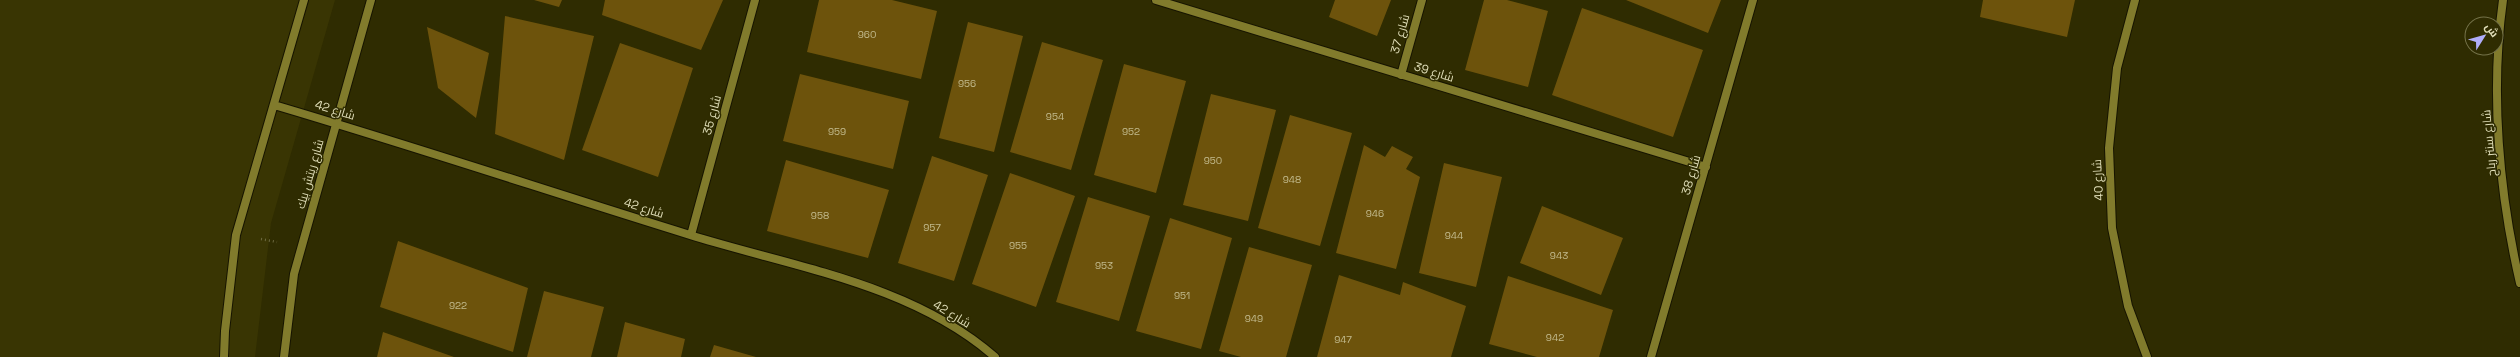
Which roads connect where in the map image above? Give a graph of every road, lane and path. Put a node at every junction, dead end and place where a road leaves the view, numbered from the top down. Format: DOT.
graph roads {
  1 [pos="304,0"];
  2 [pos="371,0"];
  3 [pos="755,0"];
  4 [pos="1156,0"];
  5 [pos="1422,0"];
  6 [pos="1753,0"];
  7 [pos="2135,0"];
  8 [pos="2503,0"];
  9 [pos="1402,75"];
  10 [pos="274,104"];
  11 [pos="337,123"];
  12 [pos="1706,167"];
  13 [pos="236,235"];
  14 [pos="691,235"];
  15 [pos="302,246"];
  16 [pos="2520,283"];
  17 [pos="224,357"];
  18 [pos="284,357"];
  19 [pos="995,357"];
  20 [pos="1651,357"];
  21 [pos="2148,357"];
  1 -- 10 [label="street"];
  2 -- 11 [label="street, شارع ريتش بيك"];
  3 -- 14 [label="street, شارع 35"];
  4 -- 9 [label="street, شارع 39"];
  5 -- 9 [label="street, شارع 37"];
  6 -- 12 [label="street, شارع 38"];
  7 -- 21 [label="street, شارع 40"];
  8 -- 16 [label="street, شارع سنتر رباح"];
  9 -- 12 [label="street, شارع 39"];
  10 -- 11 [label="street, شارع 42"];
  10 -- 13 [label="street"];
  11 -- 14 [label="street, شارع 42"];
  11 -- 15 [label="street, شارع ريتش بيك"];
  12 -- 20 [label="street, شارع 38"];
  13 -- 15 [label="path"];
  13 -- 17 [label="street"];
  14 -- 19 [label="street, شارع 42"];
  15 -- 18 [label="street, شارع ريتش بيك"];
}
